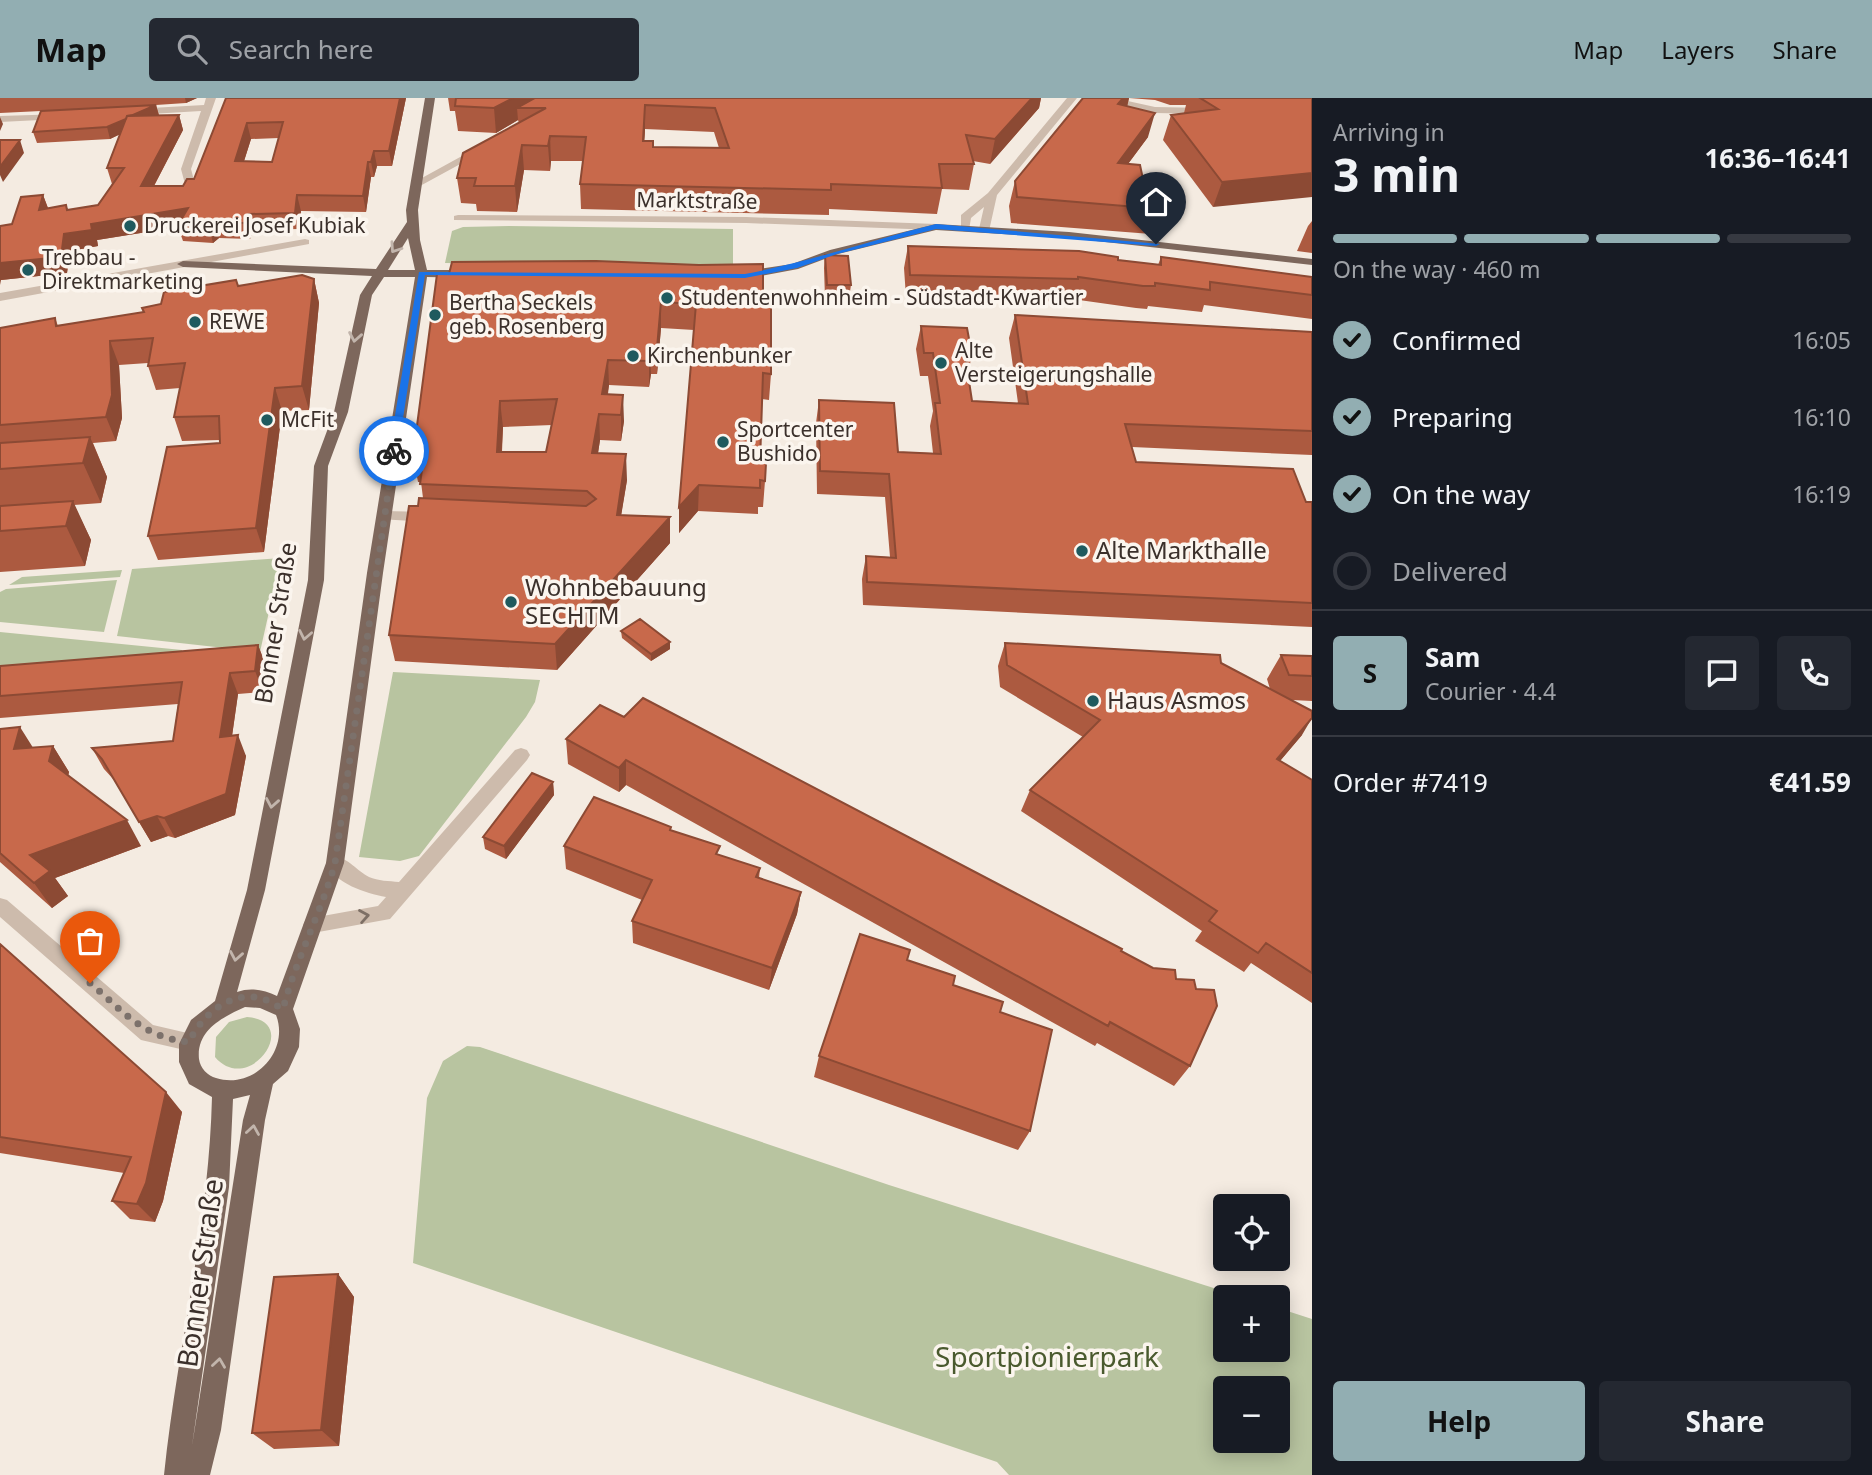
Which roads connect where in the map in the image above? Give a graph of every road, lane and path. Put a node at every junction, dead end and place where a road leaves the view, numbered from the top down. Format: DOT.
graph roads {
  1 [pos="429,98"];
  2 [pos="1072,98"];
  3 [pos="1101,98"];
  4 [pos="209,103"];
  5 [pos="1221,111"];
  6 [pos="124,113"];
  7 [pos="69,116"];
  8 [pos="0,120"];
  9 [pos="496,140"];
  10 [pos="190,184"];
  11 [pos="415,184"];
  12 [pos="992,195"];
  13 [pos="458,218"];
  14 [pos="412,223"];
  15 [pos="936,227"];
  16 [pos="965,228"];
  17 [pos="985,229"];
  18 [pos="305,242"];
  19 [pos="1312,262"];
  20 [pos="183,264"];
  21 [pos="378,273"];
  22 [pos="422,273"];
  23 [pos="485,274"];
  24 [pos="726,277"];
  25 [pos="0,297"];
  26 [pos="384,516"];
  27 [pos="450,518"];
  28 [pos="521,755"];
  29 [pos="335,863"];
  30 [pos="405,890"];
  31 [pos="0,906"];
  32 [pos="313,925"];
  33 [pos="224,1003"];
  34 [pos="283,1009"];
  35 [pos="189,1042"];
  36 [pos="264,1080"];
  37 [pos="223,1090"];
  38 [pos="177,1475"];
  39 [pos="198,1475"];
  1 -- 11 [label="main road, Bonner Straße"];
  2 -- 12 [label="street"];
  3 -- 5 [label="street"];
  4 -- 6 [label="street"];
  4 -- 10 [label="street"];
  7 -- 8 [label="street"];
  9 -- 11 [label="street"];
  11 -- 14 [label="main road, Bonner Straße"];
  12 -- 16 [label="street"];
  12 -- 17 [label="street"];
  13 -- 15 [label="street, Marktstraße"];
  14 -- 21 [label="main road, Bonner Straße, one-way"];
  14 -- 22 [label="main road, Bonner Straße"];
  15 -- 16 [label="main road, Marktstraße"];
  15 -- 24 [label="main road, Marktstraße"];
  16 -- 17 [label="main road, Marktstraße"];
  17 -- 19 [label="main road, Marktstraße"];
  18 -- 20 [label="street"];
  20 -- 21 [label="main road"];
  20 -- 25 [label="street"];
  21 -- 22 [label="main road"];
  21 -- 33 [label="main road, Bonner Straße, one-way"];
  22 -- 23 [label="main road"];
  22 -- 26 [label="main road, Bonner Straße"];
  26 -- 27 [label="street"];
  26 -- 29 [label="main road, Bonner Straße"];
  28 -- 30 [label="street"];
  29 -- 30 [label="street"];
  29 -- 32 [label="main road, Bonner Straße"];
  32 -- 30 [label="street, one-way"];
  31 -- 35 [label="street"];
  32 -- 34 [label="main road, Bonner Straße"];
  33 -- 34 [label="main road"];
  33 -- 35 [label="main road"];
  34 -- 36 [label="main road"];
  35 -- 37 [label="main road"];
  36 -- 37 [label="main road"];
  39 -- 36 [label="main road, Bonner Straße, one-way"];
  37 -- 38 [label="main road, Bonner Straße"];
}
